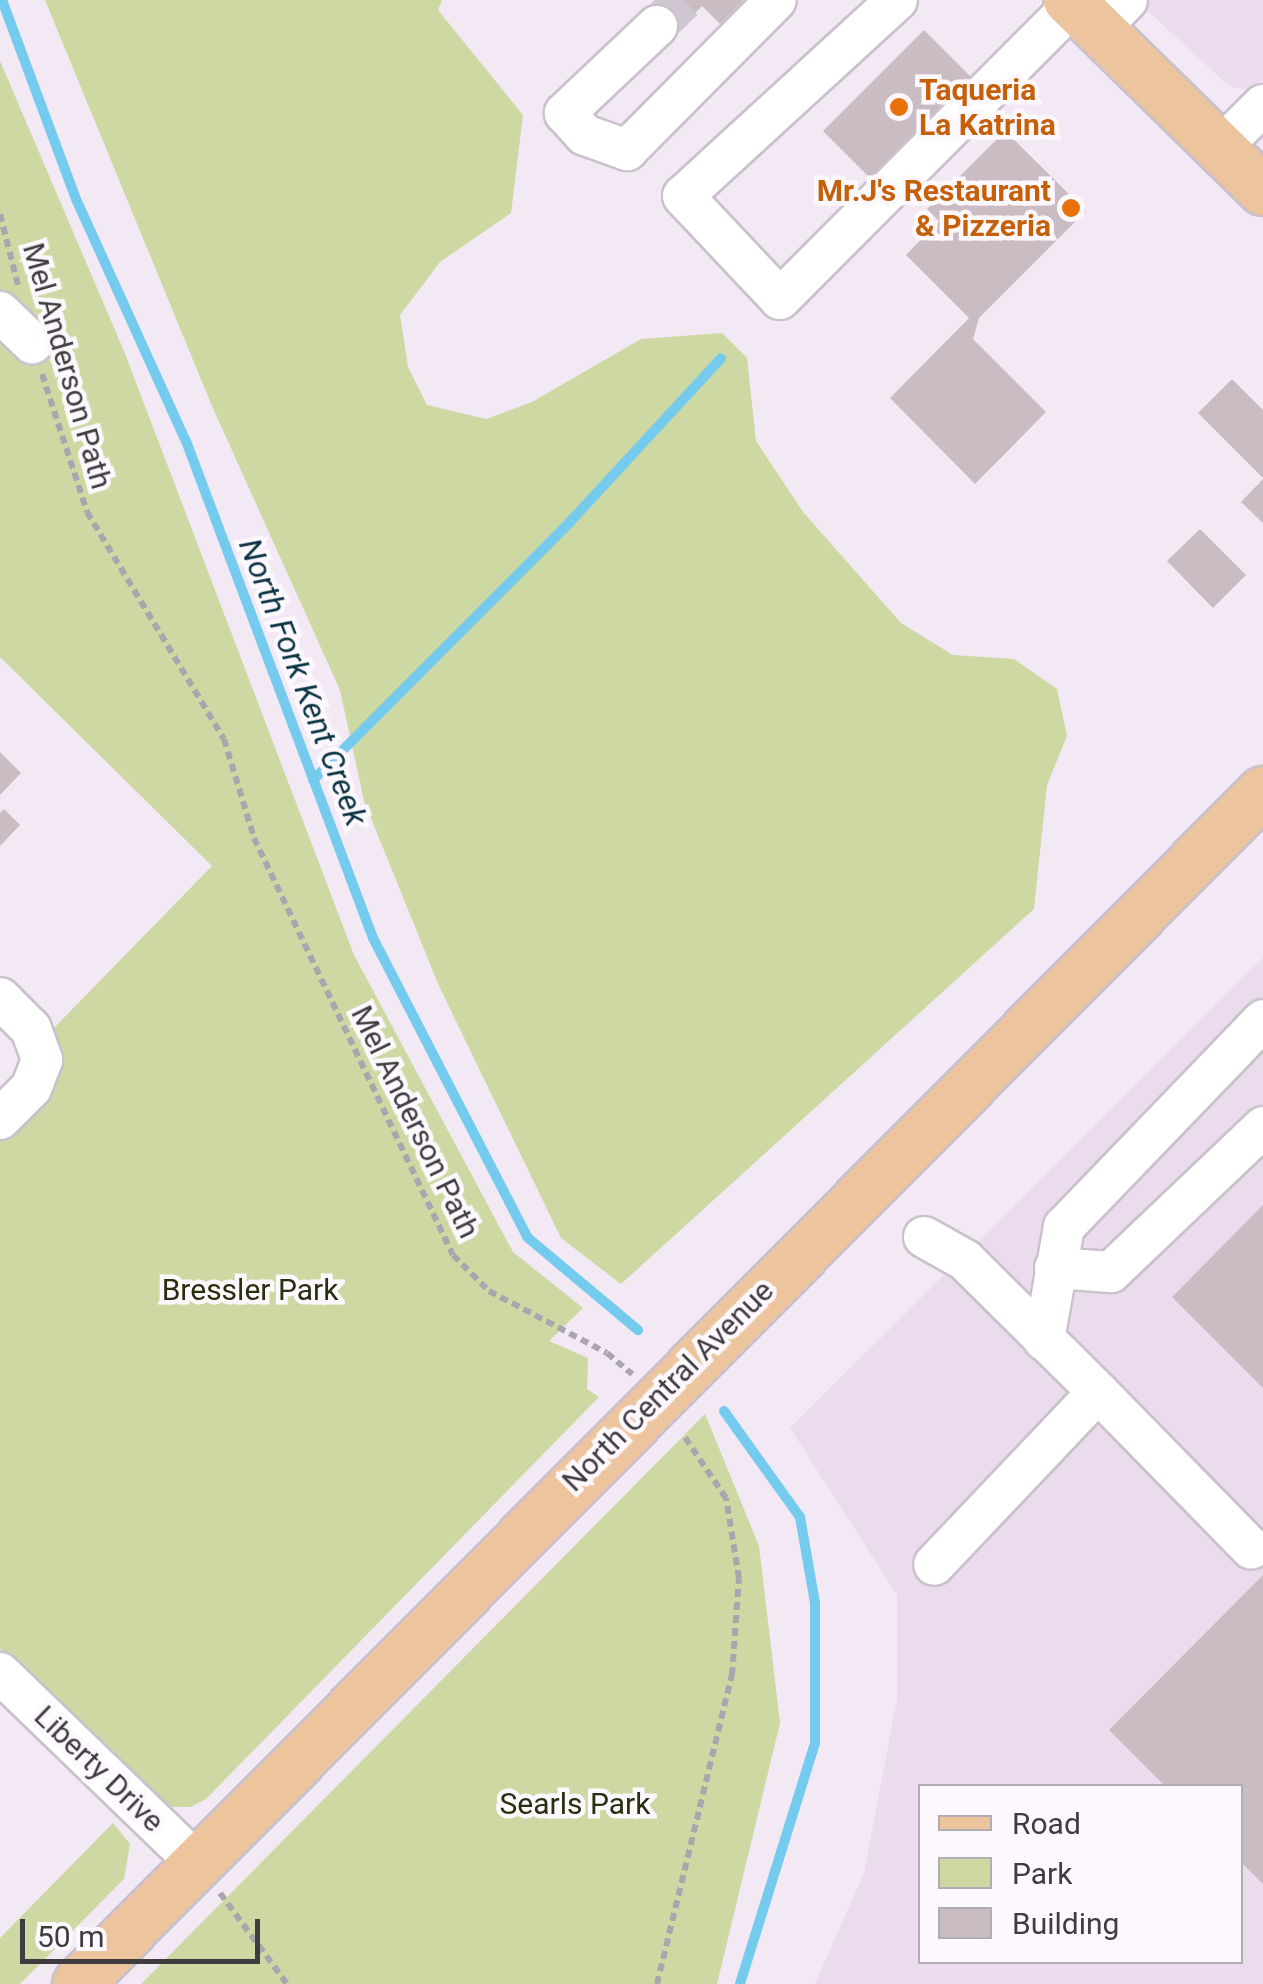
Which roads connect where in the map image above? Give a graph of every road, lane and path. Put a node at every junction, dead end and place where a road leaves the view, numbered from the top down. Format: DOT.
graph roads {
  1 [pos="776,0"];
  2 [pos="897,0"];
  3 [pos="1092,8"];
  4 [pos="657,26"];
  5 [pos="1263,105"];
  6 [pos="1220,148"];
  7 [pos="1263,190"];
  8 [pos="0,214"];
  9 [pos="0,312"];
  10 [pos="32,343"];
  11 [pos="1259,806"];
  12 [pos="0,998"];
  13 [pos="1263,1020"];
  14 [pos="0,1119"];
  15 [pos="1263,1128"];
  16 [pos="924,1237"];
  17 [pos="1055,1268"];
  18 [pos="1044,1340"];
  19 [pos="1098,1392"];
  20 [pos="657,1396"];
  21 [pos="1252,1548"];
  22 [pos="934,1565"];
  23 [pos="0,1673"];
  24 [pos="198,1864"];
  25 [pos="78,1984"];
  26 [pos="287,1984"];
  27 [pos="657,1984"];
  1 -- 4 [label="street"];
  2 -- 3 [label="street"];
  3 -- 6 [label="main road"];
  5 -- 6 [label="street"];
  6 -- 7 [label="main road"];
  8 -- 10 [label="path, Mel Anderson Path"];
  9 -- 10 [label="street"];
  10 -- 20 [label="path, Mel Anderson Path"];
  11 -- 20 [label="main road, North Central Avenue"];
  12 -- 14 [label="street"];
  13 -- 17 [label="street"];
  15 -- 17 [label="street"];
  16 -- 18 [label="street"];
  17 -- 18 [label="street"];
  18 -- 19 [label="street"];
  19 -- 21 [label="street"];
  19 -- 22 [label="street"];
  20 -- 24 [label="main road, North Central Avenue"];
  20 -- 27 [label="path, Mel Anderson Path"];
  23 -- 24 [label="street, Liberty Drive"];
  24 -- 25 [label="main road, North Central Avenue"];
  24 -- 26 [label="path"];
}
